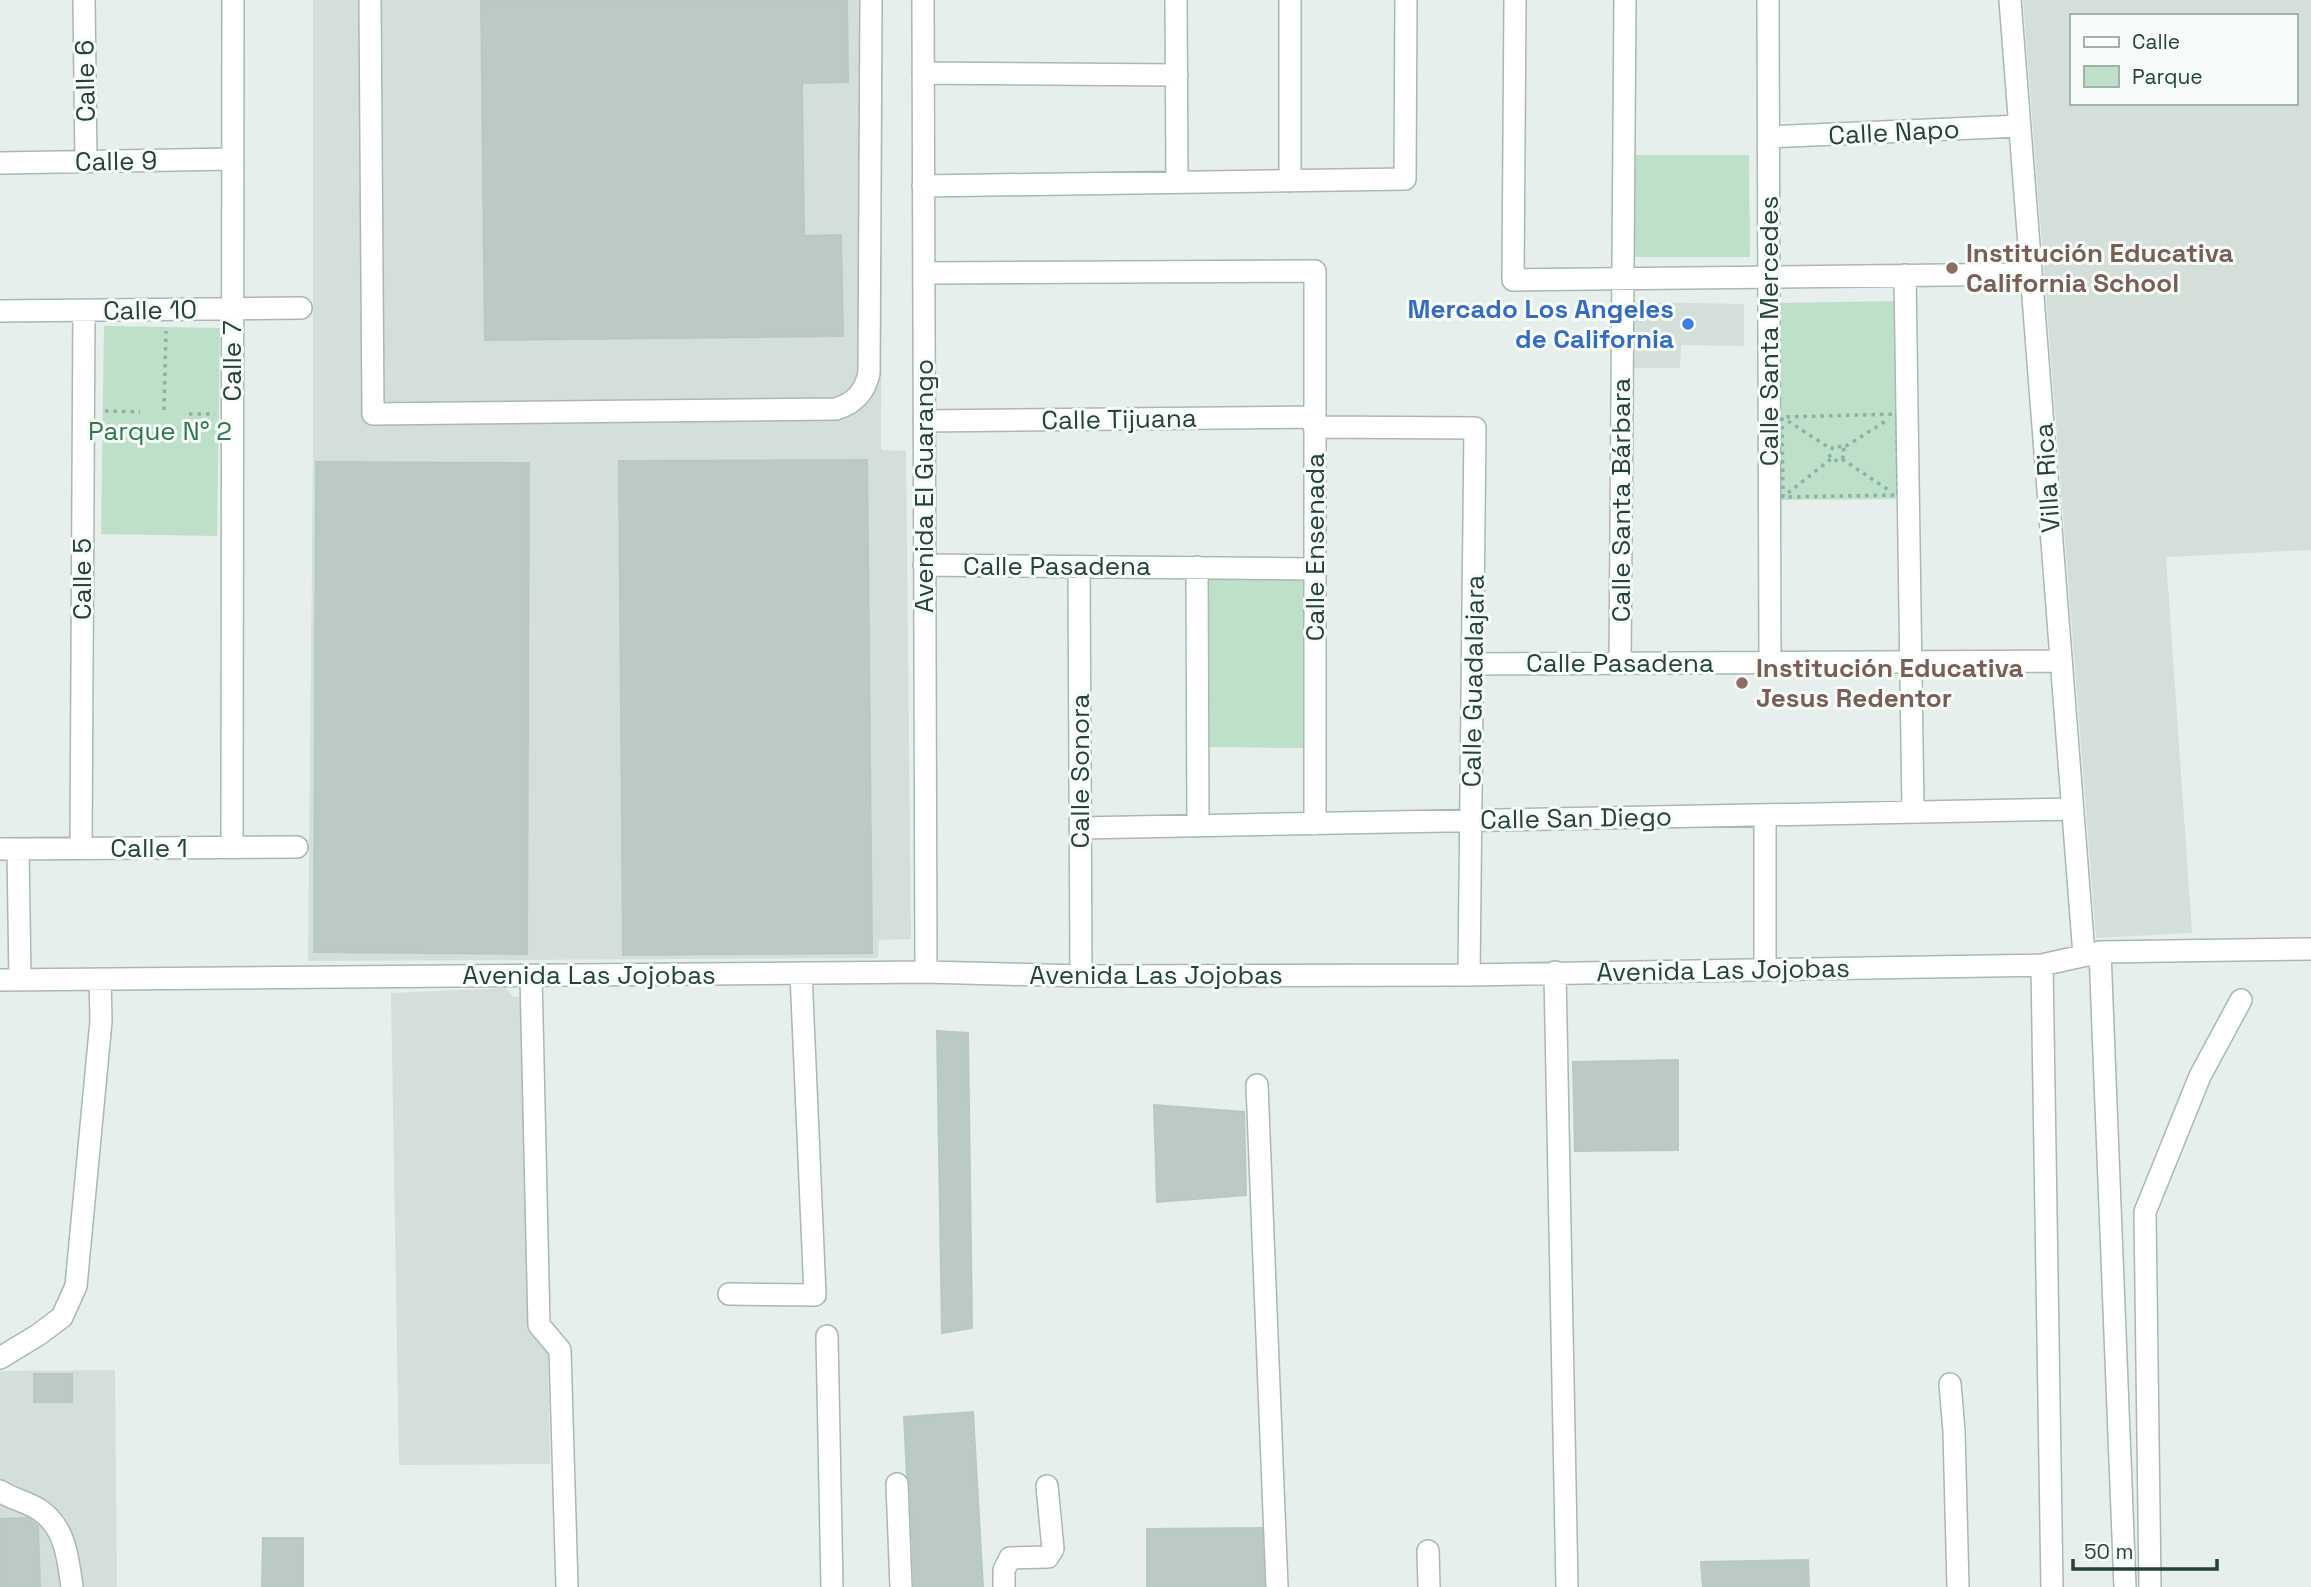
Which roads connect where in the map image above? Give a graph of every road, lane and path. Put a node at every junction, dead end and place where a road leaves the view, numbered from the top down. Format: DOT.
graph roads {
  1 [pos="84,0"];
  2 [pos="233,0"];
  3 [pos="370,0"];
  4 [pos="871,0"];
  5 [pos="923,0"];
  6 [pos="1176,0"];
  7 [pos="1290,0"];
  8 [pos="1406,0"];
  9 [pos="1515,0"];
  10 [pos="1625,0"];
  11 [pos="1768,0"];
  12 [pos="2010,0"];
  13 [pos="923,73"];
  14 [pos="1177,75"];
  15 [pos="2020,126"];
  16 [pos="1769,137"];
  17 [pos="233,159"];
  18 [pos="86,162"];
  19 [pos="0,163"];
  20 [pos="1290,181"];
  21 [pos="1177,182"];
  22 [pos="923,186"];
  23 [pos="923,274"];
  24 [pos="2031,274"];
  25 [pos="1905,275"];
  26 [pos="1769,277"];
  27 [pos="1623,279"];
  28 [pos="301,308"];
  29 [pos="232,309"];
  30 [pos="84,310"];
  31 [pos="0,311"];
  32 [pos="166,331"];
  33 [pos="164,410"];
  34 [pos="105,411"];
  35 [pos="141,412"];
  36 [pos="189,414"];
  37 [pos="216,414"];
  38 [pos="1902,414"];
  39 [pos="1776,417"];
  40 [pos="924,421"];
  41 [pos="1315,422"];
  42 [pos="1475,428"];
  43 [pos="1843,448"];
  44 [pos="1831,449"];
  45 [pos="1831,459"];
  46 [pos="1842,459"];
  47 [pos="1903,495"];
  48 [pos="1783,497"];
  49 [pos="924,565"];
  50 [pos="1079,567"];
  51 [pos="1198,568"];
  52 [pos="1315,569"];
  53 [pos="2061,661"];
  54 [pos="1910,662"];
  55 [pos="1770,663"];
  56 [pos="1473,664"];
  57 [pos="1620,664"];
  58 [pos="2072,809"];
  59 [pos="1913,812"];
  60 [pos="1765,815"];
  61 [pos="1471,820"];
  62 [pos="1315,824"];
  63 [pos="1198,826"];
  64 [pos="1080,828"];
  65 [pos="232,847"];
  66 [pos="297,847"];
  67 [pos="81,848"];
  68 [pos="9,849"];
  69 [pos="2311,949"];
  70 [pos="2092,954"];
  71 [pos="2042,965"];
  72 [pos="1765,970"];
  73 [pos="926,972"];
  74 [pos="1555,972"];
  75 [pos="802,973"];
  76 [pos="531,975"];
  77 [pos="1469,975"];
  78 [pos="1081,976"];
  79 [pos="100,979"];
  80 [pos="10,980"];
  81 [pos="2241,1000"];
  82 [pos="1257,1086"];
  83 [pos="729,1294"];
  84 [pos="827,1336"];
  85 [pos="0,1358"];
  86 [pos="1950,1384"];
  87 [pos="897,1483"];
  88 [pos="1047,1486"];
  89 [pos="0,1491"];
  90 [pos="1428,1551"];
  91 [pos="72,1587"];
  92 [pos="567,1587"];
  93 [pos="832,1587"];
  94 [pos="901,1587"];
  95 [pos="1004,1587"];
  96 [pos="1277,1587"];
  97 [pos="1429,1587"];
  98 [pos="1567,1587"];
  99 [pos="1958,1587"];
  100 [pos="2052,1587"];
  101 [pos="2124,1587"];
  102 [pos="2150,1587"];
  1 -- 18 [label="street, Calle 6"];
  2 -- 17 [label="street, Calle 7"];
  3 -- 4 [label="street"];
  5 -- 13 [label="street, Avenida El Guarango"];
  6 -- 14 [label="street"];
  7 -- 20 [label="street"];
  8 -- 20 [label="street"];
  9 -- 27 [label="street"];
  10 -- 27 [label="street, Calle Santa Bárbara"];
  11 -- 16 [label="street, Calle Santa Mercedes"];
  12 -- 15 [label="street, Villa Rica"];
  13 -- 14 [label="street"];
  13 -- 22 [label="street, Avenida El Guarango"];
  14 -- 21 [label="street"];
  15 -- 16 [label="street, Calle Napo"];
  15 -- 24 [label="street, Villa Rica"];
  16 -- 26 [label="street, Calle Santa Mercedes"];
  17 -- 18 [label="street, Calle 9"];
  17 -- 29 [label="street, Calle 7"];
  18 -- 19 [label="street, Calle 9"];
  20 -- 21 [label="street"];
  21 -- 22 [label="street"];
  22 -- 23 [label="street, Avenida El Guarango"];
  23 -- 40 [label="street, Avenida El Guarango"];
  23 -- 41 [label="street, Calle Ensenada"];
  24 -- 25 [label="street"];
  24 -- 53 [label="street, Villa Rica"];
  25 -- 26 [label="street"];
  25 -- 38 [label="street"];
  26 -- 27 [label="street"];
  26 -- 39 [label="street, Calle Santa Mercedes"];
  27 -- 57 [label="street, Calle Santa Bárbara"];
  28 -- 29 [label="street, Calle 10"];
  29 -- 30 [label="street, Calle 10"];
  29 -- 65 [label="street, Calle 7"];
  30 -- 31 [label="street, Calle 10"];
  30 -- 67 [label="street, Calle 5"];
  32 -- 33 [label="path"];
  34 -- 35 [label="path"];
  36 -- 37 [label="path"];
  38 -- 39 [label="path"];
  38 -- 43 [label="path"];
  38 -- 47 [label="street"];
  38 -- 47 [label="path"];
  39 -- 44 [label="path"];
  39 -- 48 [label="path"];
  39 -- 55 [label="street, Calle Santa Mercedes"];
  40 -- 41 [label="street, Calle Tijuana"];
  40 -- 49 [label="street, Avenida El Guarango"];
  41 -- 42 [label="street, Calle Tijuana"];
  41 -- 52 [label="street, Calle Ensenada"];
  42 -- 56 [label="street, Calle Guadalajara"];
  43 -- 44 [label="path"];
  43 -- 46 [label="path"];
  44 -- 45 [label="path"];
  45 -- 46 [label="path"];
  45 -- 48 [label="path"];
  46 -- 47 [label="path"];
  47 -- 48 [label="path"];
  47 -- 54 [label="street"];
  49 -- 50 [label="street, Calle Pasadena"];
  49 -- 73 [label="street, Avenida El Guarango"];
  50 -- 51 [label="street, Calle Pasadena"];
  50 -- 64 [label="street, Calle Sonora"];
  51 -- 52 [label="street, Calle Pasadena"];
  51 -- 63 [label="street"];
  52 -- 62 [label="street, Calle Ensenada"];
  53 -- 54 [label="street, Calle Pasadena"];
  53 -- 58 [label="street, Villa Rica"];
  54 -- 55 [label="street, Calle Pasadena"];
  54 -- 59 [label="street"];
  55 -- 57 [label="street, Calle Pasadena"];
  56 -- 57 [label="street, Calle Pasadena"];
  56 -- 61 [label="street, Calle Guadalajara"];
  58 -- 59 [label="street, Calle San Diego"];
  58 -- 70 [label="street, Villa Rica"];
  59 -- 60 [label="street, Calle San Diego"];
  60 -- 61 [label="street, Calle San Diego"];
  60 -- 72 [label="street"];
  61 -- 62 [label="street, Calle San Diego"];
  61 -- 77 [label="street, Calle Guadalajara"];
  62 -- 63 [label="street, Calle San Diego"];
  63 -- 64 [label="street, Calle San Diego"];
  64 -- 78 [label="street, Calle Sonora"];
  65 -- 66 [label="street, Calle 1"];
  65 -- 67 [label="street, Calle 1"];
  67 -- 68 [label="street, Calle 1"];
  68 -- 80 [label="street"];
  69 -- 70 [label="street, Avenida Las Jojobas"];
  70 -- 71 [label="street, Avenida Las Jojobas"];
  70 -- 101 [label="street, Villa Rica"];
  71 -- 72 [label="street, Avenida Las Jojobas"];
  71 -- 100 [label="street"];
  72 -- 74 [label="street, Avenida Las Jojobas"];
  73 -- 75 [label="street, Avenida Las Jojobas"];
  73 -- 78 [label="street, Avenida Las Jojobas"];
  74 -- 77 [label="street, Avenida Las Jojobas"];
  74 -- 98 [label="street"];
  75 -- 76 [label="street, Avenida Las Jojobas"];
  75 -- 83 [label="street"];
  76 -- 79 [label="street, Avenida Las Jojobas"];
  76 -- 92 [label="street"];
  77 -- 78 [label="street, Avenida Las Jojobas"];
  79 -- 80 [label="street, Avenida Las Jojobas"];
  79 -- 85 [label="street"];
  81 -- 102 [label="street"];
  82 -- 96 [label="street"];
  84 -- 93 [label="street"];
  86 -- 99 [label="street"];
  87 -- 94 [label="street"];
  88 -- 95 [label="street"];
  89 -- 91 [label="street"];
  90 -- 97 [label="street"];
}
